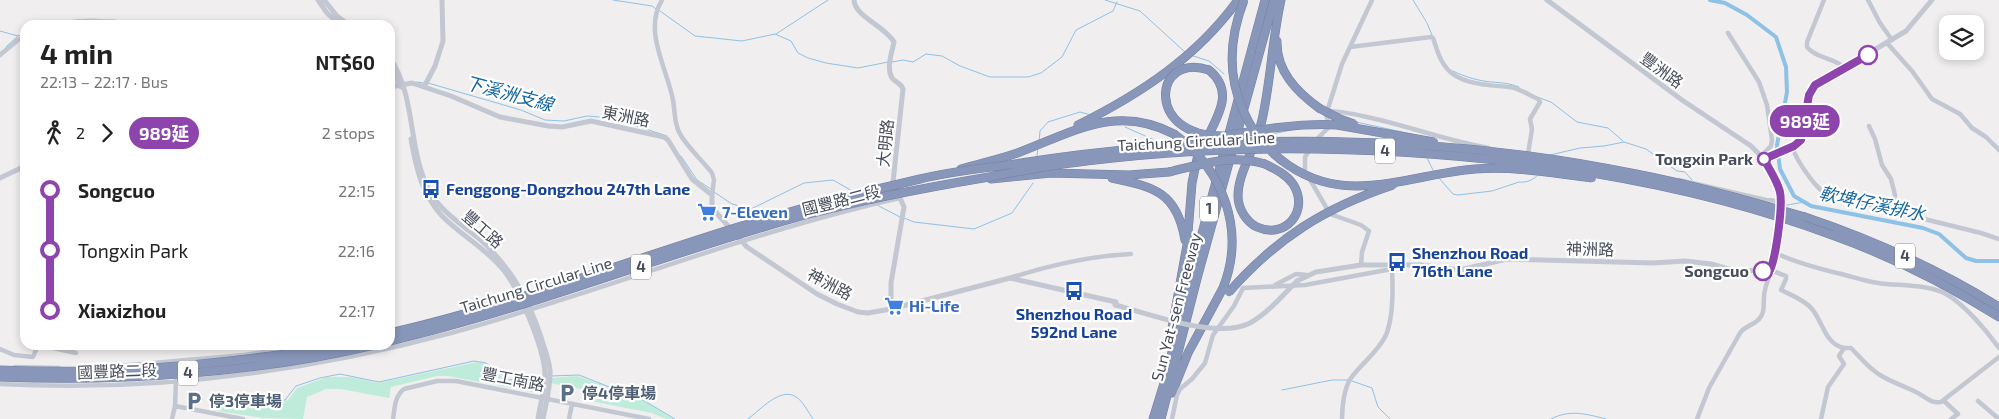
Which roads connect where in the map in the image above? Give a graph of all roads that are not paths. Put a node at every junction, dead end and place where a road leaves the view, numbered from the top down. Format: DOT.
graph roads {
  1 [pos="318,0"];
  2 [pos="324,0"];
  3 [pos="442,0"];
  4 [pos="662,0"];
  5 [pos="854,0"];
  6 [pos="1238,0"];
  7 [pos="1244,0"];
  8 [pos="1265,0"];
  9 [pos="1274,0"];
  10 [pos="1281,0"];
  11 [pos="1372,0"];
  12 [pos="1547,0"];
  13 [pos="1824,0"];
  14 [pos="1868,0"];
  15 [pos="1932,0"];
  16 [pos="1278,14"];
  17 [pos="336,20"];
  18 [pos="342,20"];
  19 [pos="1728,34"];
  20 [pos="20,39"];
  21 [pos="1889,42"];
  22 [pos="1350,48"];
  23 [pos="0,55"];
  24 [pos="1845,68"];
  25 [pos="395,69"];
  26 [pos="395,73"];
  27 [pos="402,84"];
  28 [pos="395,86"];
  29 [pos="424,87"];
  30 [pos="1323,109"];
  31 [pos="1869,126"];
  32 [pos="1389,135"];
  33 [pos="1036,146"];
  34 [pos="1791,148"];
  35 [pos="1999,150"];
  36 [pos="1528,154"];
  37 [pos="1764,157"];
  38 [pos="20,168"];
  39 [pos="1051,173"];
  40 [pos="0,178"];
  41 [pos="925,178"];
  42 [pos="1418,178"];
  43 [pos="893,182"];
  44 [pos="931,187"];
  45 [pos="712,195"];
  46 [pos="900,198"];
  47 [pos="1780,200"];
  48 [pos="1895,210"];
  49 [pos="1805,217"];
  50 [pos="728,227"];
  51 [pos="1832,235"];
  52 [pos="1999,239"];
  53 [pos="740,241"];
  54 [pos="1776,252"];
  55 [pos="1131,254"];
  56 [pos="1184,259"];
  57 [pos="1361,265"];
  58 [pos="1392,267"];
  59 [pos="1770,270"];
  60 [pos="1307,275"];
  61 [pos="1010,278"];
  62 [pos="1275,285"];
  63 [pos="1226,290"];
  64 [pos="521,295"];
  65 [pos="1999,307"];
  66 [pos="891,309"];
  67 [pos="529,310"];
  68 [pos="1999,317"];
  69 [pos="395,331"];
  70 [pos="395,331"];
  71 [pos="395,340"];
  72 [pos="395,347"];
  73 [pos="1844,348"];
  74 [pos="1999,348"];
  75 [pos="0,349"];
  76 [pos="36,350"];
  77 [pos="65,350"];
  78 [pos="278,350"];
  79 [pos="306,350"];
  80 [pos="352,350"];
  81 [pos="380,350"];
  82 [pos="76,352"];
  83 [pos="1999,357"];
  84 [pos="174,362"];
  85 [pos="0,368"];
  86 [pos="0,378"];
  87 [pos="1165,380"];
  88 [pos="176,381"];
  89 [pos="0,384"];
  90 [pos="544,398"];
  91 [pos="1944,401"];
  92 [pos="1978,401"];
  93 [pos="572,404"];
  94 [pos="175,406"];
  95 [pos="1341,418"];
  96 [pos="172,419"];
  97 [pos="243,419"];
  98 [pos="393,419"];
  99 [pos="538,419"];
  100 [pos="543,419"];
  101 [pos="569,419"];
  102 [pos="649,419"];
  103 [pos="1153,419"];
  104 [pos="1162,419"];
  105 [pos="1172,419"];
  106 [pos="1697,419"];
  107 [pos="1821,419"];
  108 [pos="1952,419"];
  109 [pos="1998,419"];
  1 -- 17 [label="street"];
  2 -- 18 [label="street"];
  3 -- 29 [label="street"];
  4 -- 45 [label="street"];
  5 -- 43 [label="street, 大明路"];
  6 -- 33 [label="highway"];
  7 -- 42 [label="highway, bridge"];
  8 -- 87 [label="highway, Sun Yat-sen Freeway / 1"];
  9 -- 104 [label="highway, Sun Yat-sen Freeway / 1"];
  10 -- 16 [label="highway"];
  11 -- 22 [label="street"];
  12 -- 37 [label="street, 豐洲路"];
  13 -- 24 [label="street"];
  14 -- 21 [label="street"];
  15 -- 21 [label="street"];
  16 -- 30 [label="highway"];
  16 -- 39 [label="highway, bridge"];
  19 -- 37 [label="street"];
  20 -- 23 [label="street"];
  21 -- 24 [label="street"];
  21 -- 35 [label="street"];
  22 -- 30 [label="street"];
  22 -- 36 [label="street"];
  24 -- 34 [label="street"];
  25 -- 27 [label="street, 豐工路"];
  26 -- 27 [label="street, 豐工路"];
  27 -- 28 [label="street, 東洲路"];
  27 -- 29 [label="street, 東洲路"];
  27 -- 64 [label="street, 豐工路"];
  29 -- 45 [label="street, 東洲路"];
  30 -- 32 [label="highway, bridge"];
  30 -- 36 [label="street"];
  30 -- 57 [label="street"];
  31 -- 48 [label="street"];
  32 -- 49 [label="highway, bridge"];
  32 -- 56 [label="highway, bridge"];
  33 -- 41 [label="highway, bridge"];
  33 -- 63 [label="highway, bridge"];
  34 -- 37 [label="street"];
  34 -- 48 [label="street"];
  36 -- 47 [label="street"];
  37 -- 47 [label="street"];
  38 -- 40 [label="street"];
  39 -- 44 [label="highway, bridge"];
  39 -- 56 [label="highway"];
  41 -- 49 [label="highway, Taichung Circular Line / 4, bridge"];
  41 -- 70 [label="highway, Taichung Circular Line / 4, bridge"];
  42 -- 51 [label="highway, bridge"];
  42 -- 63 [label="highway, bridge"];
  43 -- 46 [label="street, 大明路"];
  43 -- 50 [label="street"];
  44 -- 51 [label="highway, Taichung Circular Line / 4, bridge"];
  44 -- 71 [label="highway, Taichung Circular Line / 4, bridge"];
  45 -- 50 [label="street, 神洲路"];
  46 -- 53 [label="street, 國豐路二段"];
  46 -- 66 [label="street, 大明路"];
  47 -- 54 [label="street"];
  48 -- 52 [label="street"];
  49 -- 65 [label="highway, Taichung Circular Line / 4"];
  50 -- 53 [label="street, 神洲路"];
  50 -- 64 [label="street"];
  51 -- 68 [label="highway, Taichung Circular Line / 4"];
  53 -- 66 [label="street, 神洲路"];
  53 -- 67 [label="street, 國豐路二段"];
  54 -- 59 [label="street"];
  54 -- 74 [label="street"];
  55 -- 61 [label="street"];
  56 -- 87 [label="highway"];
  57 -- 58 [label="street, 神洲路"];
  57 -- 60 [label="street, 神洲路"];
  58 -- 59 [label="street, 神洲路"];
  58 -- 62 [label="street"];
  58 -- 95 [label="street"];
  59 -- 73 [label="street"];
  59 -- 106 [label="street"];
  60 -- 61 [label="street, 神洲路, bridge"];
  60 -- 62 [label="street"];
  61 -- 66 [label="street, 神洲路"];
  62 -- 105 [label="street"];
  63 -- 104 [label="highway"];
  64 -- 67 [label="street, 豐工路"];
  64 -- 69 [label="street"];
  67 -- 72 [label="street, 國豐路二段"];
  67 -- 90 [label="street, 豐工路"];
  73 -- 91 [label="street"];
  73 -- 107 [label="street"];
  75 -- 76 [label="street"];
  77 -- 82 [label="street"];
  78 -- 84 [label="street"];
  79 -- 85 [label="highway, 4, bridge"];
  80 -- 86 [label="highway, 4, bridge"];
  81 -- 88 [label="street, 國豐路二段"];
  83 -- 91 [label="street"];
  84 -- 85 [label="street"];
  84 -- 88 [label="street"];
  87 -- 103 [label="highway, Sun Yat-sen Freeway / 1"];
  88 -- 89 [label="street, 國豐路二段"];
  88 -- 94 [label="street"];
  90 -- 93 [label="street, 豐工南路"];
  90 -- 98 [label="street, 豐工南路"];
  90 -- 99 [label="street, 豐工路"];
  90 -- 100 [label="street, 豐工路"];
  91 -- 108 [label="street"];
  92 -- 109 [label="street"];
  93 -- 101 [label="street"];
  93 -- 102 [label="street, 豐工南路"];
  94 -- 96 [label="street"];
  94 -- 97 [label="street"];
}
